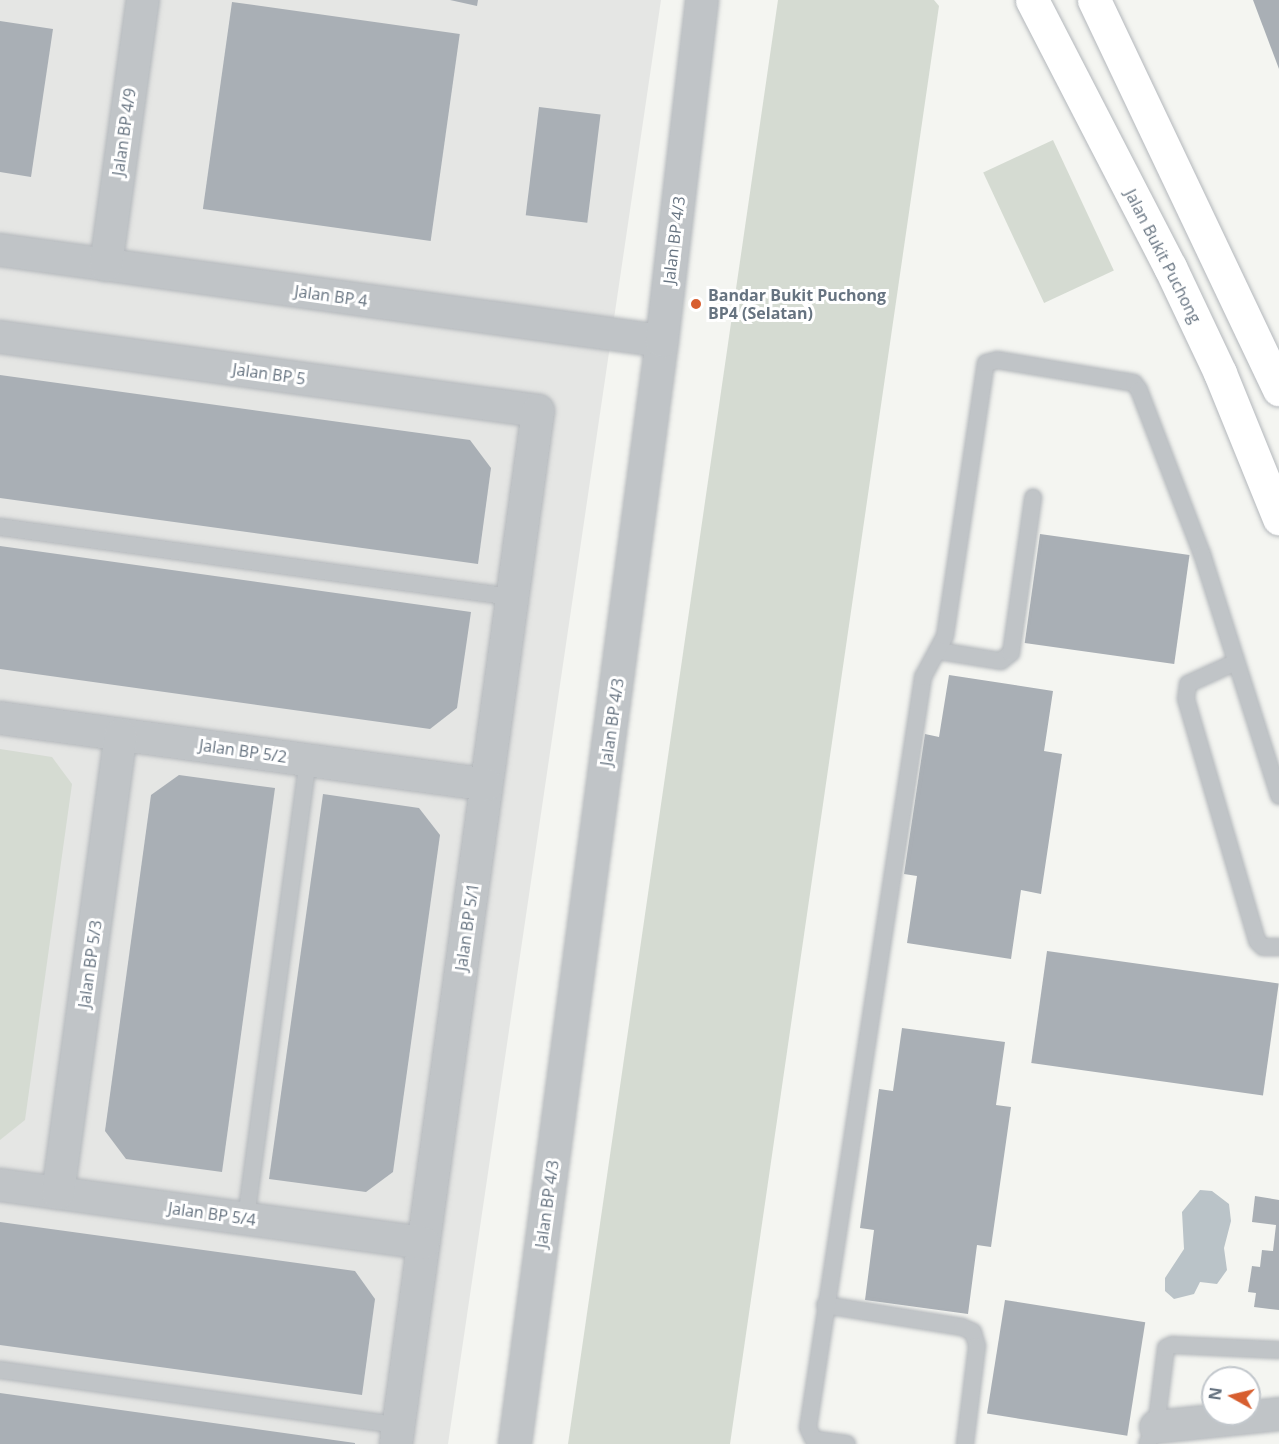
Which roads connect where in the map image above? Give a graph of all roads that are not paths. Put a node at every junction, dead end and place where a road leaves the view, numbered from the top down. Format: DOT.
graph roads {
  1 [pos="143,0"];
  2 [pos="702,0"];
  3 [pos="1032,0"];
  4 [pos="1101,7"];
  5 [pos="0,250"];
  6 [pos="106,265"];
  7 [pos="0,337"];
  8 [pos="663,341"];
  9 [pos="1279,389"];
  10 [pos="538,411"];
  11 [pos="1033,498"];
  12 [pos="1279,518"];
  13 [pos="0,527"];
  14 [pos="512,597"];
  15 [pos="939,651"];
  16 [pos="1236,662"];
  17 [pos="0,718"];
  18 [pos="121,735"];
  19 [pos="308,760"];
  20 [pos="486,785"];
  21 [pos="1279,796"];
  22 [pos="1279,947"];
  23 [pos="0,1185"];
  24 [pos="58,1193"];
  25 [pos="246,1218"];
  26 [pos="423,1243"];
  27 [pos="825,1305"];
  28 [pos="1279,1350"];
  29 [pos="0,1370"];
  30 [pos="1279,1414"];
  31 [pos="397,1434"];
  32 [pos="1151,1435"];
  33 [pos="515,1444"];
  34 [pos="847,1444"];
  35 [pos="965,1444"];
  1 -- 6 [label="street, Jalan BP 4/9"];
  2 -- 8 [label="street, Jalan BP 4/3"];
  3 -- 12 [label="main road, Jalan Bukit Puchong"];
  4 -- 9 [label="main road"];
  5 -- 6 [label="street, Jalan BP 4"];
  6 -- 8 [label="street, Jalan BP 4"];
  7 -- 10 [label="street, Jalan BP 5"];
  8 -- 33 [label="street, Jalan BP 4/3"];
  10 -- 14 [label="street, Jalan BP 5/1"];
  11 -- 15 [label="lane"];
  13 -- 14 [label="lane"];
  14 -- 20 [label="street, Jalan BP 5/1"];
  15 -- 16 [label="lane"];
  15 -- 27 [label="lane"];
  16 -- 21 [label="lane"];
  16 -- 22 [label="lane"];
  17 -- 18 [label="street, Jalan BP 5/2"];
  18 -- 19 [label="street, Jalan BP 5/2"];
  18 -- 24 [label="street, Jalan BP 5/3"];
  19 -- 20 [label="street, Jalan BP 5/2"];
  19 -- 25 [label="lane"];
  20 -- 26 [label="street, Jalan BP 5/1"];
  23 -- 24 [label="street, Jalan BP 5/4"];
  24 -- 25 [label="street, Jalan BP 5/4"];
  25 -- 26 [label="street, Jalan BP 5/4"];
  26 -- 31 [label="street, Jalan BP 5/1"];
  27 -- 34 [label="lane"];
  27 -- 35 [label="lane"];
  28 -- 32 [label="lane"];
  29 -- 31 [label="lane"];
  30 -- 32 [label="street"];
}
